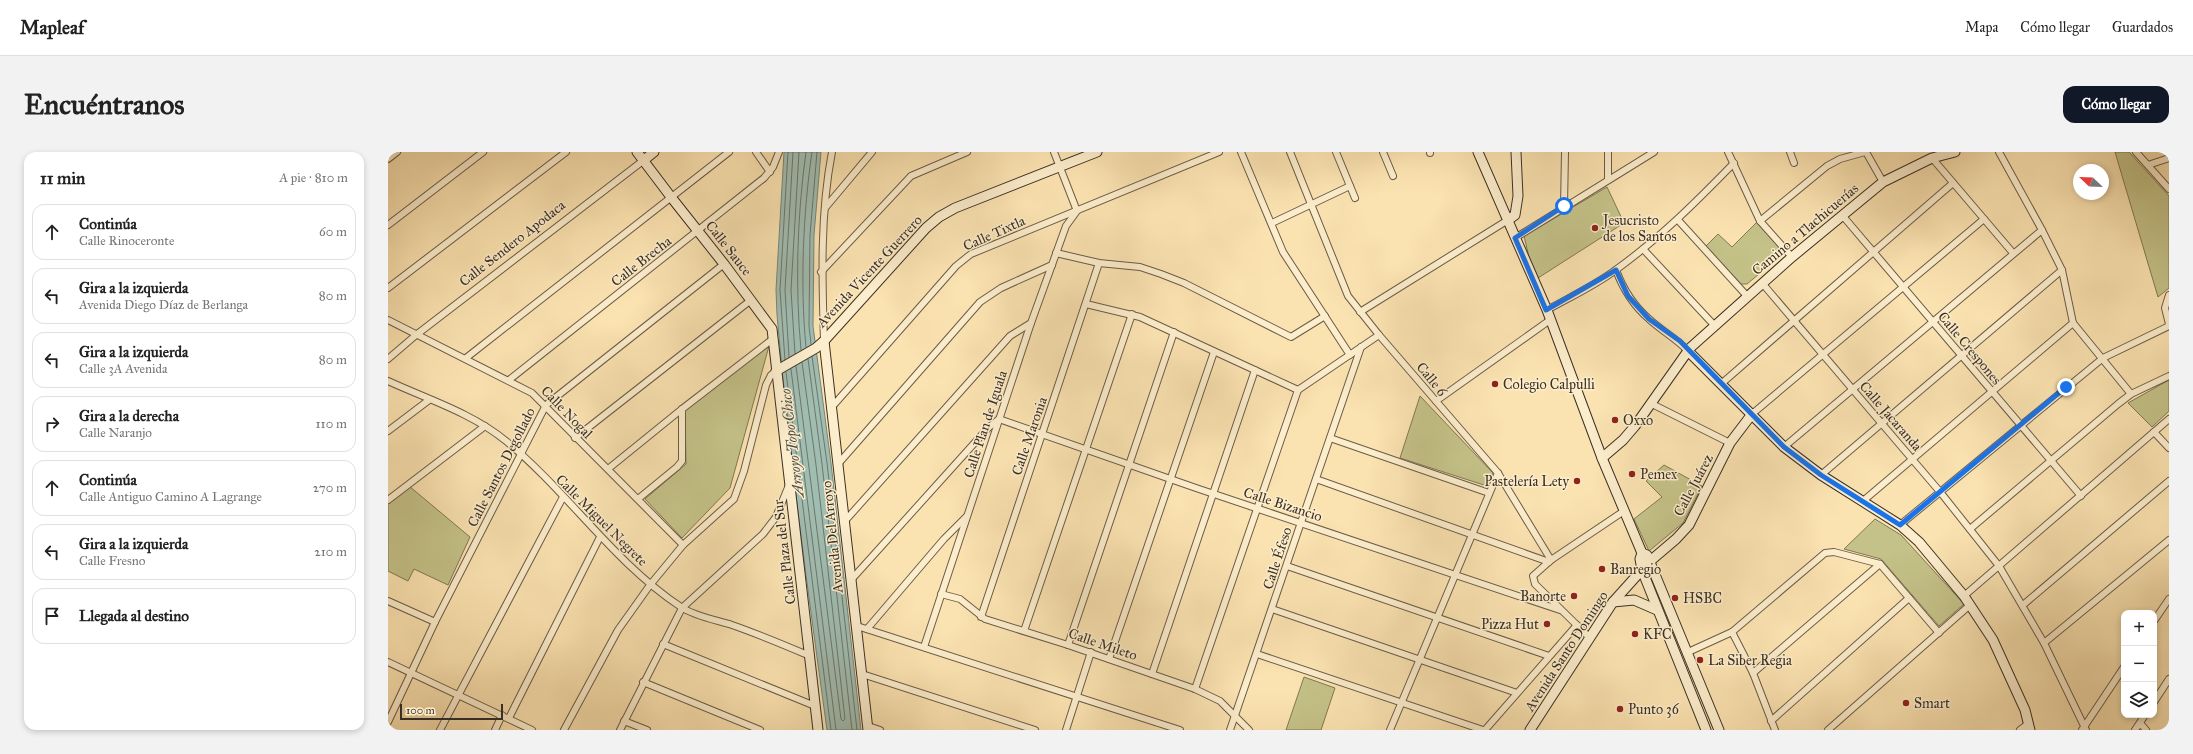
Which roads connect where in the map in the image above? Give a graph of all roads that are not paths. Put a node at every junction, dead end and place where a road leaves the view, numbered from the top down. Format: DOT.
graph roads {
  1 [pos="397,152"];
  2 [pos="482,152"];
  3 [pos="566,152"];
  4 [pos="637,152"];
  5 [pos="654,152"];
  6 [pos="729,152"];
  7 [pos="756,152"];
  8 [pos="779,152"];
  9 [pos="832,152"];
  10 [pos="872,152"];
  11 [pos="967,152"];
  12 [pos="1054,152"];
  13 [pos="1097,152"];
  14 [pos="1219,152"];
  15 [pos="1241,152"];
  16 [pos="1290,152"];
  17 [pos="1336,152"];
  18 [pos="1383,152"];
  19 [pos="1478,152"];
  20 [pos="1516,152"];
  21 [pos="1565,152"];
  22 [pos="1608,152"];
  23 [pos="1728,152"];
  24 [pos="1790,152"];
  25 [pos="1865,152"];
  26 [pos="1955,152"];
  27 [pos="1999,152"];
  28 [pos="2136,152"];
  29 [pos="2143,152"];
  30 [pos="1653,153"];
  31 [pos="1932,158"];
  32 [pos="2169,158"];
  33 [pos="388,159"];
  34 [pos="644,160"];
  35 [pos="1734,163"];
  36 [pos="1794,163"];
  37 [pos="2147,164"];
  38 [pos="1061,168"];
  39 [pos="770,172"];
  40 [pos="1393,176"];
  41 [pos="1608,179"];
  42 [pos="1883,182"];
  43 [pos="1953,183"];
  44 [pos="1350,186"];
  45 [pos="2169,189"];
  46 [pos="670,197"];
  47 [pos="1355,198"];
  48 [pos="1312,204"];
  49 [pos="1564,206"];
  50 [pos="825,208"];
  51 [pos="1077,211"];
  52 [pos="1842,215"];
  53 [pos="1984,219"];
  54 [pos="1508,220"];
  55 [pos="1678,220"];
  56 [pos="1760,221"];
  57 [pos="1272,224"];
  58 [pos="388,225"];
  59 [pos="2042,230"];
  60 [pos="698,231"];
  61 [pos="1515,238"];
  62 [pos="1643,248"];
  63 [pos="1056,253"];
  64 [pos="1873,253"];
  65 [pos="2013,253"];
  66 [pos="1792,257"];
  67 [pos="1099,263"];
  68 [pos="724,264"];
  69 [pos="1052,265"];
  70 [pos="1616,270"];
  71 [pos="2062,270"];
  72 [pos="822,272"];
  73 [pos="1762,283"];
  74 [pos="388,288"];
  75 [pos="1903,288"];
  76 [pos="2169,295"];
  77 [pos="1747,296"];
  78 [pos="751,300"];
  79 [pos="1086,304"];
  80 [pos="1546,310"];
  81 [pos="1360,312"];
  82 [pos="1132,314"];
  83 [pos="1325,316"];
  84 [pos="388,320"];
  85 [pos="1550,320"];
  86 [pos="1793,320"];
  87 [pos="1932,322"];
  88 [pos="1031,323"];
  89 [pos="2073,323"];
  90 [pos="1714,325"];
  91 [pos="2169,325"];
  92 [pos="1174,332"];
  93 [pos="416,334"];
  94 [pos="1379,335"];
  95 [pos="774,338"];
  96 [pos="824,341"];
  97 [pos="1361,347"];
  98 [pos="1688,351"];
  99 [pos="1214,352"];
  100 [pos="1350,355"];
  101 [pos="1823,355"];
  102 [pos="1960,356"];
  103 [pos="466,358"];
  104 [pos="2103,358"];
  105 [pos="388,359"];
  106 [pos="1256,370"];
  107 [pos="776,371"];
  108 [pos="2169,376"];
  109 [pos="508,380"];
  110 [pos="388,381"];
  111 [pos="1721,384"];
  112 [pos="1298,390"];
  113 [pos="1853,390"];
  114 [pos="1990,391"];
  115 [pos="2131,394"];
  116 [pos="429,400"];
  117 [pos="1436,401"];
  118 [pos="1652,404"];
  119 [pos="546,405"];
  120 [pos="831,408"];
  121 [pos="682,409"];
  122 [pos="1752,414"];
  123 [pos="2169,418"];
  124 [pos="999,419"];
  125 [pos="1882,424"];
  126 [pos="485,426"];
  127 [pos="2021,426"];
  128 [pos="388,431"];
  129 [pos="2154,432"];
  130 [pos="1042,435"];
  131 [pos="575,438"];
  132 [pos="1330,438"];
  133 [pos="1730,443"];
  134 [pos="1784,447"];
  135 [pos="2169,448"];
  136 [pos="1086,450"];
  137 [pos="521,456"];
  138 [pos="1602,458"];
  139 [pos="1912,458"];
  140 [pos="2050,460"];
  141 [pos="838,464"];
  142 [pos="1129,465"];
  143 [pos="608,469"];
  144 [pos="1498,473"];
  145 [pos="1821,475"];
  146 [pos="1316,479"];
  147 [pos="1171,480"];
  148 [pos="2169,481"];
  149 [pos="789,483"];
  150 [pos="1489,493"];
  151 [pos="1941,493"];
  152 [pos="1215,494"];
  153 [pos="2081,496"];
  154 [pos="563,497"];
  155 [pos="388,500"];
  156 [pos="638,500"];
  157 [pos="1862,501"];
  158 [pos="1257,509"];
  159 [pos="1624,511"];
  160 [pos="968,516"];
  161 [pos="844,522"];
  162 [pos="1301,523"];
  163 [pos="1900,525"];
  164 [pos="1970,529"];
  165 [pos="1471,534"];
  166 [pos="600,537"];
  167 [pos="2169,540"];
  168 [pos="683,545"];
  169 [pos="1642,553"];
  170 [pos="1550,561"];
  171 [pos="1649,562"];
  172 [pos="1880,564"];
  173 [pos="1287,566"];
  174 [pos="1999,566"];
  175 [pos="1642,570"];
  176 [pos="1454,575"];
  177 [pos="851,580"];
  178 [pos="650,585"];
  179 [pos="941,594"];
  180 [pos="1964,596"];
  181 [pos="1909,598"];
  182 [pos="2169,599"];
  183 [pos="388,601"];
  184 [pos="1613,602"];
  185 [pos="1970,605"];
  186 [pos="2022,605"];
  187 [pos="682,608"];
  188 [pos="1272,609"];
  189 [pos="1560,610"];
  190 [pos="1657,610"];
  191 [pos="981,617"];
  192 [pos="1436,617"];
  193 [pos="2157,617"];
  194 [pos="435,622"];
  195 [pos="1577,625"];
  196 [pos="857,626"];
  197 [pos="867,629"];
  198 [pos="1024,631"];
  199 [pos="1732,632"];
  200 [pos="1939,633"];
  201 [pos="1590,637"];
  202 [pos="663,644"];
  203 [pos="2044,644"];
  204 [pos="1068,645"];
  205 [pos="924,647"];
  206 [pos="1090,652"];
  207 [pos="1686,653"];
  208 [pos="1257,654"];
  209 [pos="810,656"];
  210 [pos="1549,656"];
  211 [pos="1109,659"];
  212 [pos="1419,659"];
  213 [pos="388,662"];
  214 [pos="2121,672"];
  215 [pos="412,673"];
  216 [pos="1753,673"];
  217 [pos="862,674"];
  218 [pos="1152,674"];
  219 [pos="2169,680"];
  220 [pos="643,682"];
  221 [pos="1195,689"];
  222 [pos="2167,689"];
  223 [pos="1517,693"];
  224 [pos="458,695"];
  225 [pos="1076,696"];
  226 [pos="2157,699"];
  227 [pos="1402,703"];
  228 [pos="815,706"];
  229 [pos="1236,714"];
  230 [pos="502,715"];
  231 [pos="509,718"];
  232 [pos="2143,718"];
  233 [pos="624,720"];
  234 [pos="1771,721"];
  235 [pos="388,722"];
  236 [pos="2140,723"];
  237 [pos="2029,727"];
  238 [pos="868,728"];
  239 [pos="2084,729"];
  240 [pos="440,730"];
  241 [pos="495,730"];
  242 [pos="532,730"];
  243 [pos="564,730"];
  244 [pos="620,730"];
  245 [pos="647,730"];
  246 [pos="760,730"];
  247 [pos="818,730"];
  248 [pos="880,730"];
  249 [pos="1035,730"];
  250 [pos="1066,730"];
  251 [pos="1180,730"];
  252 [pos="1230,730"];
  253 [pos="1249,730"];
  254 [pos="1390,730"];
  255 [pos="1484,730"];
  256 [pos="1530,730"];
  257 [pos="1706,730"];
  258 [pos="1719,730"];
  259 [pos="1775,730"];
  260 [pos="1828,730"];
  261 [pos="2020,730"];
  262 [pos="2135,730"];
  263 [pos="2146,730"];
  1 -- 33 [label="street"];
  2 -- 58 [label="street"];
  3 -- 74 [label="street"];
  4 -- 34 [label="street, Calle Sauce"];
  5 -- 34 [label="street, Calle Sendero Apodaca"];
  6 -- 46 [label="street"];
  7 -- 39 [label="street"];
  8 -- 39 [label="street, Calle Brecha"];
  9 -- 50 [label="street"];
  10 -- 50 [label="street"];
  11 -- 72 [label="street"];
  12 -- 38 [label="street"];
  13 -- 38 [label="street, Avenida Vicente Guerrero"];
  14 -- 51 [label="street, Calle Tixtla"];
  15 -- 57 [label="street"];
  16 -- 48 [label="street, Calle 6"];
  17 -- 44 [label="street"];
  18 -- 40 [label="street"];
  19 -- 54 [label="street"];
  20 -- 54 [label="street"];
  21 -- 49 [label="street"];
  22 -- 41 [label="street"];
  23 -- 35 [label="street"];
  24 -- 36 [label="street"];
  25 -- 42 [label="street"];
  25 -- 56 [label="street"];
  26 -- 31 [label="street, Camino a Tlachicuerías"];
  27 -- 59 [label="street"];
  28 -- 37 [label="street"];
  29 -- 37 [label="street"];
  30 -- 41 [label="street"];
  31 -- 42 [label="street, Camino a Tlachicuerías"];
  31 -- 43 [label="street"];
  32 -- 37 [label="street"];
  34 -- 46 [label="street, Calle Sauce"];
  34 -- 93 [label="street, Calle Sendero Apodaca"];
  35 -- 55 [label="street"];
  35 -- 56 [label="street"];
  37 -- 45 [label="street"];
  38 -- 51 [label="street"];
  38 -- 96 [label="street, Avenida Vicente Guerrero"];
  39 -- 60 [label="street, Calle Brecha"];
  41 -- 49 [label="street"];
  42 -- 52 [label="street, Camino a Tlachicuerías"];
  43 -- 53 [label="street"];
  43 -- 64 [label="street"];
  44 -- 47 [label="street"];
  44 -- 48 [label="street"];
  46 -- 60 [label="street, Calle Sauce"];
  46 -- 103 [label="street"];
  48 -- 57 [label="street"];
  48 -- 81 [label="street, Calle 6"];
  49 -- 61 [label="street"];
  50 -- 72 [label="street"];
  51 -- 63 [label="street, Calle Plan de Iguala"];
  51 -- 120 [label="street, Calle Tixtla"];
  52 -- 64 [label="street, Calle Crespones"];
  52 -- 66 [label="street, Camino a Tlachicuerías"];
  53 -- 65 [label="street"];
  53 -- 75 [label="street"];
  54 -- 61 [label="street"];
  54 -- 81 [label="street"];
  55 -- 62 [label="street"];
  55 -- 77 [label="street"];
  56 -- 66 [label="street"];
  57 -- 83 [label="street"];
  59 -- 65 [label="street"];
  59 -- 71 [label="street"];
  60 -- 68 [label="street, Calle Sauce"];
  60 -- 109 [label="street, Calle Brecha"];
  61 -- 80 [label="street"];
  62 -- 70 [label="street"];
  62 -- 90 [label="street"];
  63 -- 67 [label="street"];
  63 -- 69 [label="street, Calle Plan de Iguala"];
  64 -- 75 [label="street, Calle Crespones"];
  64 -- 86 [label="street"];
  65 -- 87 [label="street"];
  66 -- 73 [label="street, Camino a Tlachicuerías"];
  67 -- 79 [label="street, Calle Maronia"];
  67 -- 83 [label="street"];
  68 -- 78 [label="street, Calle Sauce"];
  68 -- 119 [label="street, Calle Santos Degollado"];
  69 -- 88 [label="street, Calle Plan de Iguala"];
  69 -- 141 [label="street"];
  70 -- 80 [label="street"];
  70 -- 98 [label="street"];
  71 -- 89 [label="street"];
  71 -- 102 [label="street"];
  72 -- 96 [label="street"];
  73 -- 77 [label="street, Camino a Tlachicuerías"];
  73 -- 86 [label="street, Calle Jacaranda"];
  75 -- 87 [label="street, Calle Crespones"];
  75 -- 101 [label="street"];
  76 -- 91 [label="street"];
  77 -- 90 [label="street, Camino a Tlachicuerías"];
  78 -- 95 [label="street, Calle Sauce"];
  78 -- 131 [label="street"];
  79 -- 82 [label="street"];
  79 -- 130 [label="street, Calle Maronia"];
  80 -- 85 [label="street"];
  81 -- 94 [label="street, Calle 6"];
  82 -- 92 [label="street"];
  82 -- 136 [label="street"];
  83 -- 100 [label="street"];
  84 -- 93 [label="street, Calle Nogal"];
  85 -- 117 [label="street"];
  85 -- 138 [label="street"];
  86 -- 101 [label="street, Calle Jacaranda"];
  86 -- 111 [label="street"];
  87 -- 102 [label="street, Calle Crespones"];
  87 -- 113 [label="street"];
  88 -- 124 [label="street, Calle Plan de Iguala"];
  88 -- 161 [label="street"];
  89 -- 104 [label="street"];
  89 -- 114 [label="street"];
  90 -- 98 [label="street, Camino a Tlachicuerías"];
  91 -- 104 [label="street"];
  92 -- 99 [label="street"];
  92 -- 142 [label="street"];
  93 -- 103 [label="street, Calle Nogal"];
  93 -- 105 [label="street, Calle Sendero Apodaca"];
  94 -- 97 [label="street"];
  94 -- 117 [label="street, Calle 6"];
  95 -- 107 [label="street, Calle Sauce"];
  95 -- 121 [label="street"];
  96 -- 107 [label="street, Avenida Vicente Guerrero"];
  96 -- 120 [label="street, Avenida Del Arroyo"];
  97 -- 100 [label="street"];
  97 -- 132 [label="street, Calle Éfeso"];
  98 -- 111 [label="street"];
  98 -- 118 [label="street, Camino a Tlachicuerías"];
  99 -- 106 [label="street"];
  99 -- 147 [label="street"];
  100 -- 112 [label="street"];
  101 -- 113 [label="street, Calle Jacaranda"];
  101 -- 122 [label="street"];
  102 -- 114 [label="street, Calle Crespones"];
  102 -- 125 [label="street"];
  103 -- 109 [label="street, Calle Nogal"];
  104 -- 115 [label="street"];
  104 -- 127 [label="street"];
  106 -- 112 [label="street"];
  106 -- 152 [label="street"];
  107 -- 149 [label="street, Calle Plaza del Sur"];
  107 -- 168 [label="street"];
  108 -- 115 [label="street"];
  109 -- 119 [label="street, Calle Nogal"];
  110 -- 116 [label="street, Calle Miguel Negrete"];
  111 -- 122 [label="street"];
  112 -- 158 [label="street"];
  113 -- 125 [label="street, Calle Jacaranda"];
  113 -- 134 [label="street"];
  114 -- 127 [label="street, Calle Crespones"];
  114 -- 139 [label="street"];
  115 -- 140 [label="street"];
  116 -- 126 [label="street, Calle Miguel Negrete"];
  116 -- 128 [label="street"];
  117 -- 144 [label="street, Calle 6"];
  118 -- 133 [label="street"];
  118 -- 138 [label="street, Camino a Tlachicuerías"];
  119 -- 131 [label="street, Calle Nogal"];
  119 -- 137 [label="street, Calle Santos Degollado"];
  120 -- 141 [label="street, Avenida Del Arroyo"];
  121 -- 143 [label="street"];
  121 -- 156 [label="street"];
  122 -- 133 [label="street, Calle Juárez"];
  122 -- 134 [label="street"];
  123 -- 129 [label="street"];
  124 -- 130 [label="street, Calle Bizancio"];
  124 -- 160 [label="street, Calle Plan de Iguala"];
  124 -- 177 [label="street"];
  125 -- 139 [label="street, Calle Jacaranda"];
  125 -- 145 [label="street"];
  126 -- 137 [label="street, Calle Miguel Negrete"];
  126 -- 155 [label="street"];
  127 -- 140 [label="street, Calle Crespones"];
  127 -- 151 [label="street"];
  129 -- 135 [label="street"];
  129 -- 153 [label="street"];
  130 -- 136 [label="street, Calle Bizancio"];
  130 -- 191 [label="street, Calle Maronia"];
  131 -- 143 [label="street, Calle Nogal"];
  132 -- 146 [label="street, Calle Éfeso"];
  132 -- 150 [label="street"];
  133 -- 171 [label="street, Calle Juárez"];
  134 -- 145 [label="street"];
  136 -- 142 [label="street, Calle Bizancio"];
  136 -- 198 [label="street"];
  137 -- 154 [label="street, Calle Miguel Negrete"];
  137 -- 194 [label="street, Calle Santos Degollado"];
  138 -- 159 [label="street"];
  139 -- 151 [label="street, Calle Jacaranda"];
  139 -- 157 [label="street"];
  140 -- 153 [label="street, Calle Crespones"];
  140 -- 164 [label="street"];
  141 -- 161 [label="street, Avenida Del Arroyo"];
  142 -- 147 [label="street, Calle Bizancio"];
  142 -- 204 [label="street"];
  143 -- 156 [label="street, Calle Nogal"];
  144 -- 150 [label="street"];
  144 -- 170 [label="street, Calle 6"];
  145 -- 157 [label="street"];
  146 -- 162 [label="street, Calle Éfeso"];
  146 -- 165 [label="street"];
  147 -- 152 [label="street, Calle Bizancio"];
  147 -- 211 [label="street"];
  148 -- 186 [label="street"];
  149 -- 187 [label="street"];
  149 -- 209 [label="street, Calle Plaza del Sur"];
  150 -- 165 [label="street"];
  151 -- 163 [label="street"];
  151 -- 164 [label="street, Calle Jacaranda"];
  152 -- 158 [label="street, Calle Bizancio"];
  152 -- 218 [label="street"];
  153 -- 174 [label="street"];
  154 -- 166 [label="street, Calle Miguel Negrete"];
  154 -- 224 [label="street"];
  156 -- 168 [label="street, Calle Nogal"];
  157 -- 163 [label="street"];
  158 -- 162 [label="street, Calle Bizancio"];
  158 -- 221 [label="street"];
  159 -- 169 [label="street"];
  159 -- 170 [label="street"];
  160 -- 179 [label="street, Calle Plan de Iguala"];
  160 -- 197 [label="street"];
  161 -- 177 [label="street, Avenida Del Arroyo"];
  162 -- 173 [label="street, Calle Éfeso"];
  162 -- 176 [label="street, Calle Bizancio"];
  163 -- 180 [label="street"];
  164 -- 174 [label="street, Calle Jacaranda"];
  165 -- 170 [label="street"];
  165 -- 176 [label="street"];
  166 -- 178 [label="street, Calle Miguel Negrete"];
  166 -- 231 [label="street"];
  167 -- 203 [label="street"];
  168 -- 178 [label="street"];
  169 -- 171 [label="street"];
  169 -- 175 [label="street"];
  170 -- 189 [label="street"];
  171 -- 175 [label="street, Calle Juárez"];
  171 -- 207 [label="street"];
  172 -- 181 [label="street"];
  172 -- 199 [label="street"];
  172 -- 216 [label="street"];
  173 -- 188 [label="street, Calle Éfeso"];
  173 -- 192 [label="street"];
  174 -- 180 [label="street"];
  174 -- 186 [label="street"];
  175 -- 184 [label="street, Avenida Santo Domingo"];
  175 -- 190 [label="street"];
  176 -- 189 [label="street, Calle Bizancio"];
  176 -- 192 [label="street"];
  177 -- 196 [label="street, Avenida Del Arroyo"];
  178 -- 187 [label="street, Calle Miguel Negrete"];
  178 -- 243 [label="street"];
  179 -- 191 [label="street, Calle Mileto"];
  179 -- 205 [label="street, Calle Plan de Iguala"];
  180 -- 185 [label="street"];
  181 -- 200 [label="street"];
  181 -- 234 [label="street"];
  182 -- 193 [label="street"];
  183 -- 194 [label="street"];
  184 -- 190 [label="street"];
  184 -- 201 [label="street, Avenida Santo Domingo"];
  185 -- 200 [label="street"];
  185 -- 237 [label="street"];
  186 -- 203 [label="street"];
  187 -- 202 [label="street"];
  187 -- 209 [label="street, Calle Miguel Negrete"];
  188 -- 208 [label="street, Calle Éfeso"];
  188 -- 212 [label="street"];
  189 -- 195 [label="street"];
  190 -- 257 [label="street"];
  191 -- 198 [label="street, Calle Mileto"];
  192 -- 210 [label="street"];
  192 -- 212 [label="street"];
  194 -- 215 [label="street, Calle Santos Degollado"];
  195 -- 201 [label="street"];
  195 -- 210 [label="street"];
  196 -- 197 [label="street"];
  196 -- 217 [label="street, Avenida Del Arroyo"];
  197 -- 205 [label="street"];
  198 -- 204 [label="street, Calle Mileto"];
  199 -- 207 [label="street"];
  199 -- 216 [label="street"];
  200 -- 260 [label="street"];
  201 -- 256 [label="street, Avenida Santo Domingo"];
  202 -- 220 [label="street"];
  202 -- 228 [label="street"];
  203 -- 239 [label="street"];
  204 -- 206 [label="street, Calle Mileto"];
  205 -- 225 [label="street"];
  206 -- 211 [label="street, Calle Mileto"];
  206 -- 225 [label="street"];
  207 -- 258 [label="street"];
  208 -- 227 [label="street"];
  208 -- 229 [label="street, Calle Éfeso"];
  209 -- 228 [label="street, Calle Plaza del Sur"];
  210 -- 223 [label="street"];
  211 -- 218 [label="street, Calle Mileto"];
  212 -- 223 [label="street"];
  212 -- 227 [label="street"];
  213 -- 215 [label="street"];
  214 -- 239 [label="street"];
  215 -- 224 [label="street"];
  215 -- 235 [label="street, Calle Santos Degollado"];
  216 -- 234 [label="street"];
  217 -- 238 [label="street, Avenida Del Arroyo"];
  217 -- 249 [label="street"];
  218 -- 221 [label="street, Calle Mileto"];
  219 -- 222 [label="street"];
  220 -- 233 [label="street"];
  220 -- 246 [label="street"];
  221 -- 229 [label="street, Calle Mileto"];
  222 -- 226 [label="street"];
  223 -- 255 [label="street"];
  224 -- 230 [label="street"];
  224 -- 240 [label="street"];
  225 -- 250 [label="street"];
  225 -- 251 [label="street"];
  227 -- 254 [label="street"];
  227 -- 255 [label="street"];
  228 -- 247 [label="street, Calle Plaza del Sur"];
  229 -- 252 [label="street, Calle Éfeso"];
  229 -- 253 [label="street, Calle Mileto"];
  230 -- 231 [label="street"];
  230 -- 241 [label="street"];
  231 -- 242 [label="street"];
  232 -- 236 [label="street"];
  233 -- 244 [label="street"];
  233 -- 245 [label="street"];
  234 -- 259 [label="street"];
  236 -- 262 [label="street"];
  236 -- 263 [label="street"];
  237 -- 261 [label="street"];
  238 -- 248 [label="street"];
}
